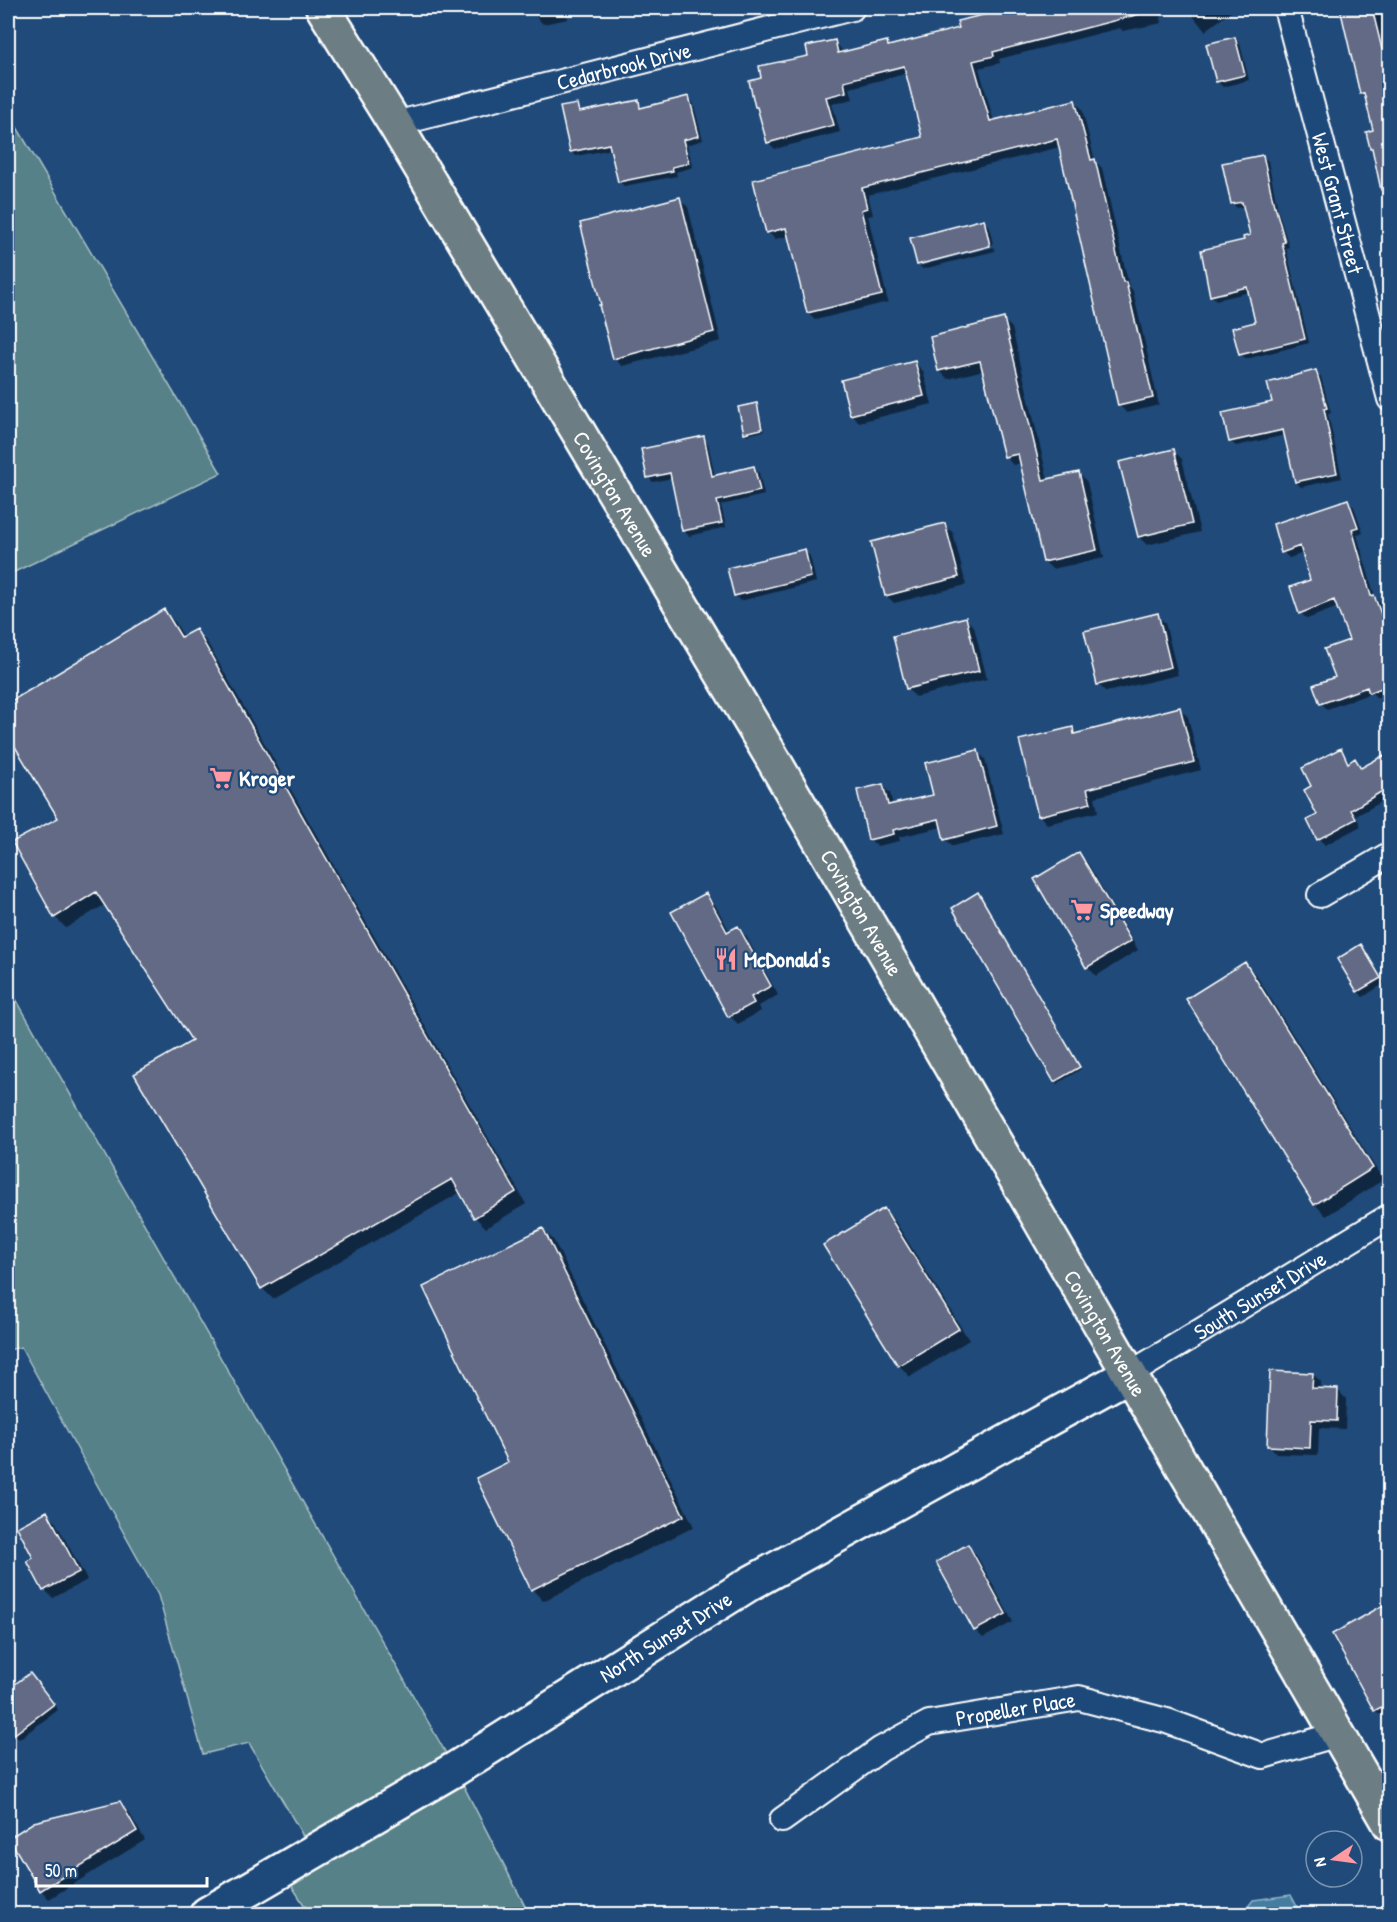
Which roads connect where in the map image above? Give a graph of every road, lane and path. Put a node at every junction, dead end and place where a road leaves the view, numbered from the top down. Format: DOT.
graph roads {
  1 [pos="323,8"];
  2 [pos="852,8"];
  3 [pos="1286,8"];
  4 [pos="395,124"];
  5 [pos="1389,399"];
  6 [pos="1389,854"];
  7 [pos="1320,896"];
  8 [pos="1389,1216"];
  9 [pos="1130,1374"];
  10 [pos="1338,1734"];
  11 [pos="782,1820"];
  12 [pos="1389,1824"];
  13 [pos="207,1914"];
  1 -- 4 [label="main road, Covington Avenue"];
  2 -- 4 [label="street, Cedarbrook Drive"];
  3 -- 5 [label="street, West Grant Street"];
  4 -- 9 [label="main road, Covington Avenue"];
  6 -- 7 [label="street"];
  8 -- 9 [label="street, South Sunset Drive"];
  9 -- 10 [label="main road, Covington Avenue"];
  9 -- 13 [label="main road, North Sunset Drive"];
  10 -- 11 [label="street, Propeller Place"];
  10 -- 12 [label="main road, Covington Avenue"];
}
